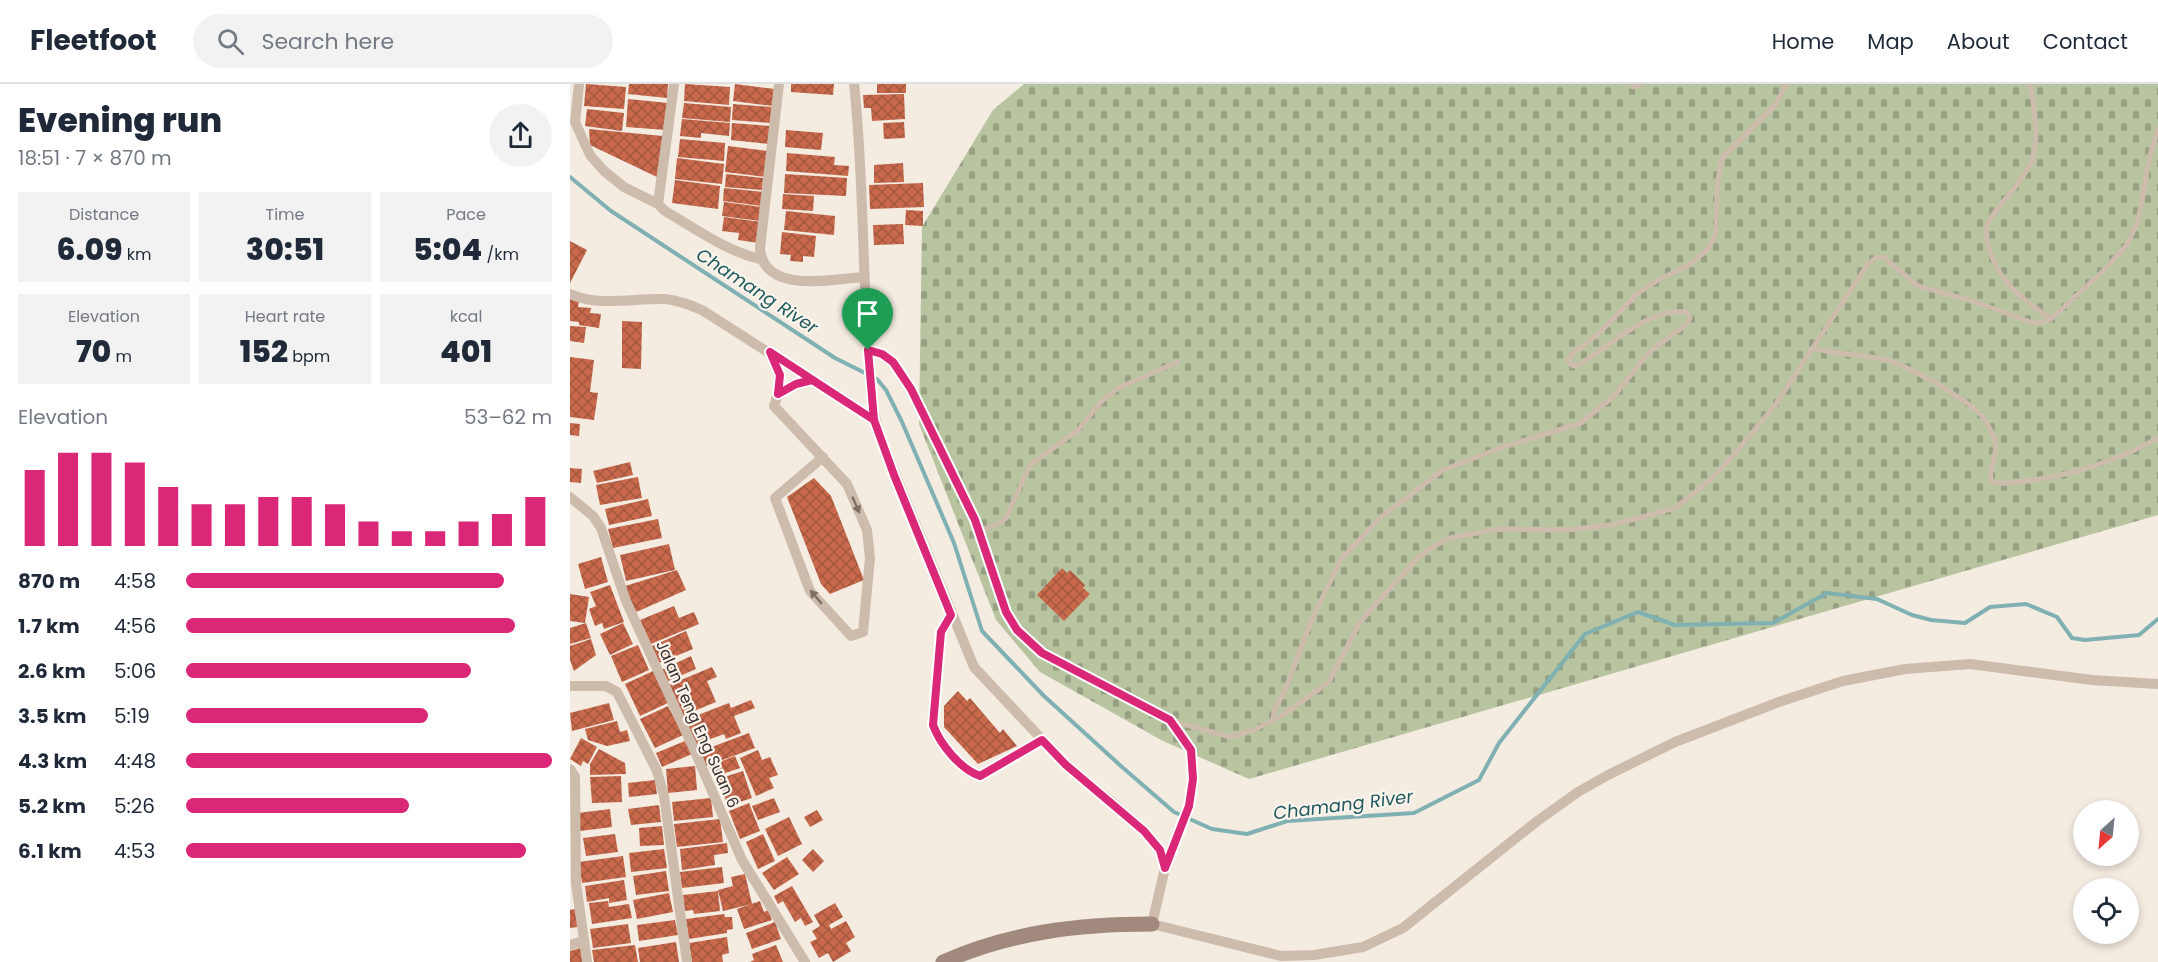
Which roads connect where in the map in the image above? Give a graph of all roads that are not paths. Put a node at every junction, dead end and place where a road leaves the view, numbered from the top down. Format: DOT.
graph roads {
  1 [pos="579,84"];
  2 [pos="674,84"];
  3 [pos="779,84"];
  4 [pos="854,84"];
  5 [pos="1640,84"];
  6 [pos="1786,84"];
  7 [pos="2030,84"];
  8 [pos="1633,87"];
  9 [pos="2158,129"];
  10 [pos="658,204"];
  11 [pos="761,259"];
  12 [pos="864,277"];
  13 [pos="570,294"];
  14 [pos="2051,319"];
  15 [pos="1814,348"];
  16 [pos="868,350"];
  17 [pos="770,352"];
  18 [pos="1178,362"];
  19 [pos="812,380"];
  20 [pos="778,394"];
  21 [pos="874,420"];
  22 [pos="2158,438"];
  23 [pos="824,457"];
  24 [pos="570,497"];
  25 [pos="978,531"];
  26 [pos="951,615"];
  27 [pos="2158,684"];
  28 [pos="570,686"];
  29 [pos="1170,720"];
  30 [pos="1273,721"];
  31 [pos="1042,740"];
  32 [pos="570,769"];
  33 [pos="1165,868"];
  34 [pos="1152,924"];
  35 [pos="583,941"];
  36 [pos="570,945"];
  37 [pos="972,956"];
  38 [pos="587,962"];
  39 [pos="687,962"];
  40 [pos="805,962"];
  41 [pos="943,962"];
  1 -- 10 [label="street"];
  2 -- 10 [label="street"];
  3 -- 11 [label="street"];
  4 -- 12 [label="street"];
  5 -- 8 [label="lane"];
  6 -- 30 [label="lane"];
  7 -- 14 [label="lane"];
  9 -- 14 [label="lane"];
  10 -- 11 [label="street"];
  11 -- 12 [label="street"];
  12 -- 16 [label="street"];
  13 -- 17 [label="street"];
  14 -- 15 [label="lane"];
  15 -- 22 [label="lane"];
  15 -- 30 [label="lane"];
  16 -- 21 [label="street"];
  16 -- 25 [label="lane"];
  17 -- 19 [label="street"];
  17 -- 20 [label="street"];
  18 -- 25 [label="lane"];
  19 -- 20 [label="street"];
  19 -- 21 [label="street"];
  20 -- 23 [label="street"];
  21 -- 26 [label="street"];
  23 -- 23 [label="street, one-way"];
  24 -- 40 [label="street, Jalan Teng Eng Suan 6"];
  25 -- 29 [label="lane"];
  26 -- 31 [label="street"];
  26 -- 31 [label="street"];
  27 -- 34 [label="street"];
  28 -- 39 [label="street"];
  29 -- 30 [label="lane"];
  29 -- 33 [label="lane"];
  31 -- 33 [label="street"];
  32 -- 35 [label="street"];
  33 -- 34 [label="street"];
  34 -- 37 [label="street"];
  35 -- 36 [label="street"];
  35 -- 38 [label="street"];
  37 -- 41 [label="street"];
}
